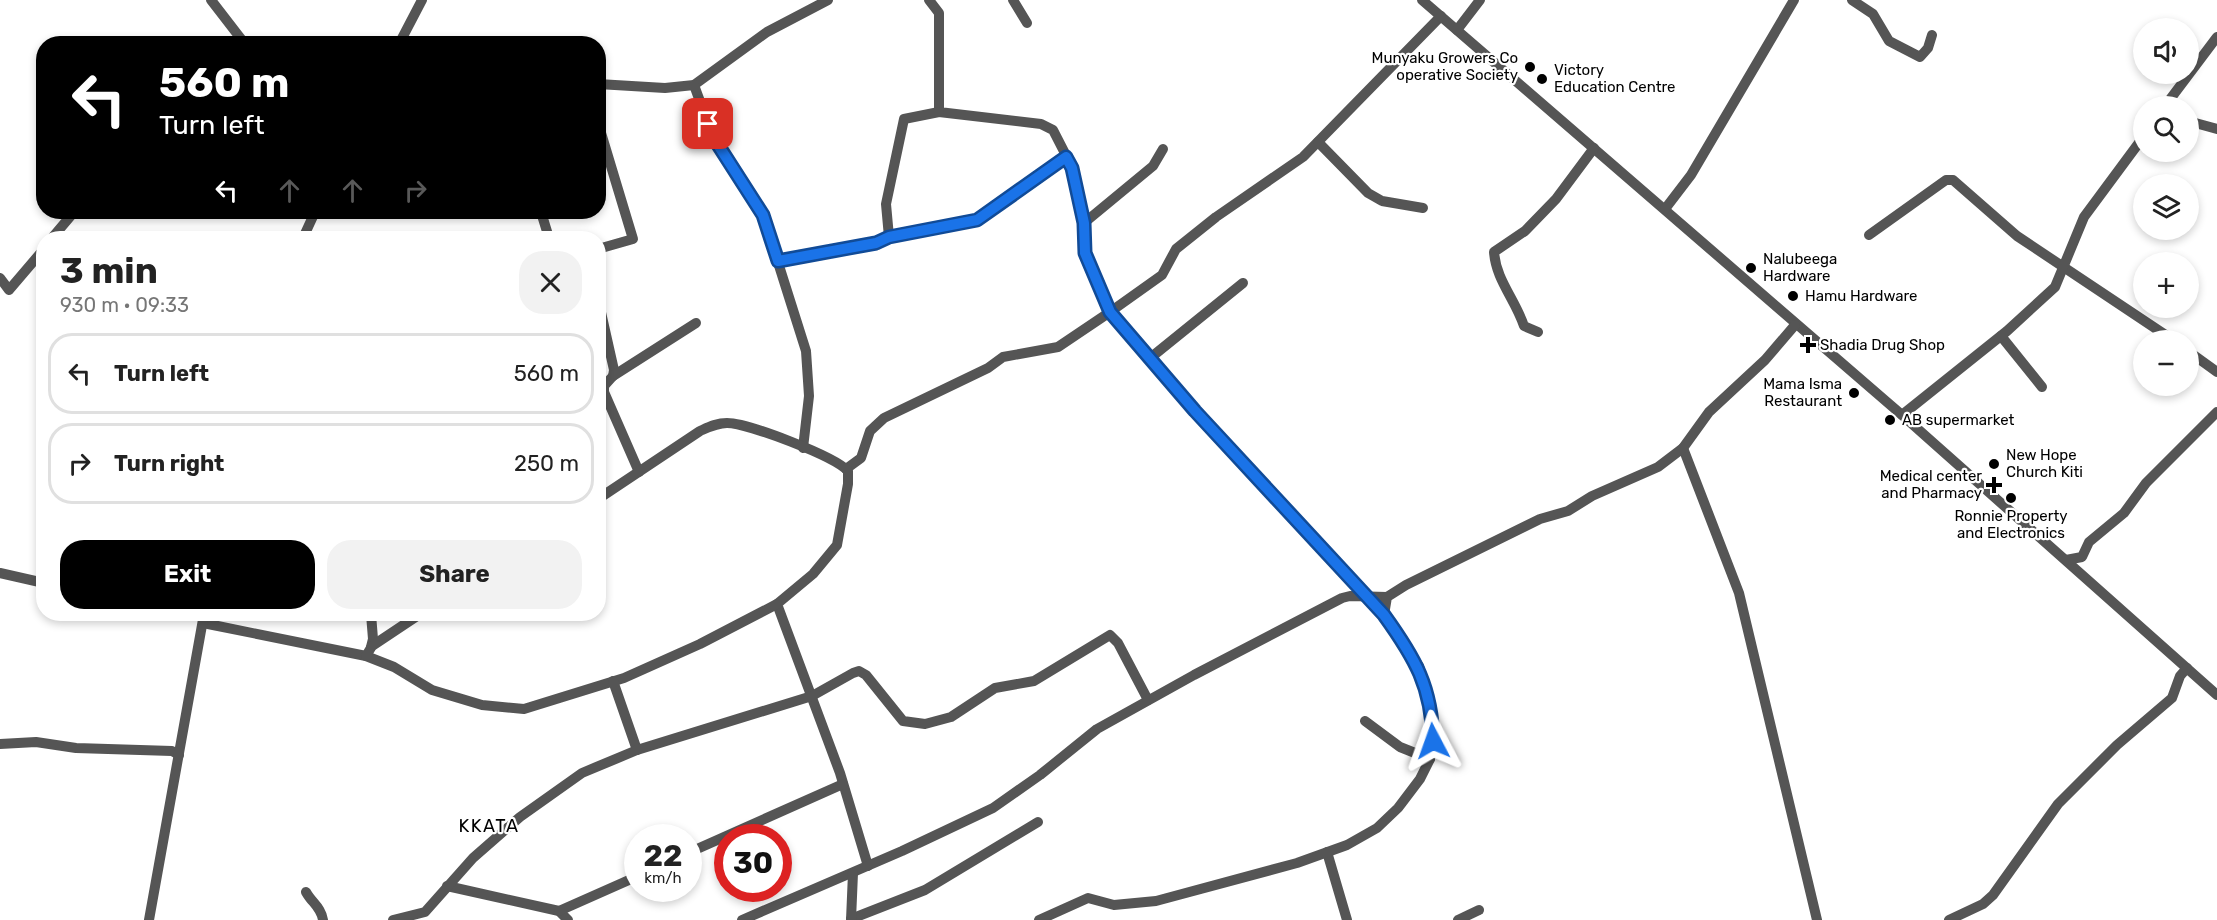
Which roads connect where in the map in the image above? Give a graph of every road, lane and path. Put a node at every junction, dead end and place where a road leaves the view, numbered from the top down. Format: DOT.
graph roads {
  1 [pos="211,0"];
  2 [pos="422,0"];
  3 [pos="828,0"];
  4 [pos="929,0"];
  5 [pos="1013,0"];
  6 [pos="1422,0"];
  7 [pos="1480,0"];
  8 [pos="1794,0"];
  9 [pos="1852,0"];
  10 [pos="1441,16"];
  11 [pos="1027,23"];
  12 [pos="1456,30"];
  13 [pos="1932,35"];
  14 [pos="239,36"];
  15 [pos="403,36"];
  16 [pos="2217,37"];
  17 [pos="606,84"];
  18 [pos="694,85"];
  19 [pos="2173,96"];
  20 [pos="939,112"];
  21 [pos="2199,124"];
  22 [pos="2217,129"];
  23 [pos="1318,142"];
  24 [pos="1594,148"];
  25 [pos="1163,149"];
  26 [pos="606,150"];
  27 [pos="2133,151"];
  28 [pos="1066,157"];
  29 [pos="1423,208"];
  30 [pos="1665,209"];
  31 [pos="68,219"];
  32 [pos="1084,223"];
  33 [pos="58,231"];
  34 [pos="1869,235"];
  35 [pos="889,237"];
  36 [pos="606,247"];
  37 [pos="36,258"];
  38 [pos="778,261"];
  39 [pos="2065,268"];
  40 [pos="1,280"];
  41 [pos="1243,283"];
  42 [pos="1110,312"];
  43 [pos="696,323"];
  44 [pos="1795,325"];
  45 [pos="2158,330"];
  46 [pos="1538,332"];
  47 [pos="2001,336"];
  48 [pos="606,340"];
  49 [pos="1149,359"];
  50 [pos="2199,359"];
  51 [pos="2217,372"];
  52 [pos="613,376"];
  53 [pos="606,384"];
  54 [pos="2042,387"];
  55 [pos="606,400"];
  56 [pos="2217,412"];
  57 [pos="1902,415"];
  58 [pos="803,448"];
  59 [pos="1683,448"];
  60 [pos="846,469"];
  61 [pos="639,472"];
  62 [pos="606,494"];
  63 [pos="2066,560"];
  64 [pos="0,573"];
  65 [pos="36,581"];
  66 [pos="1387,597"];
  67 [pos="1365,598"];
  68 [pos="777,604"];
  69 [pos="1384,615"];
  70 [pos="203,621"];
  71 [pos="219,621"];
  72 [pos="372,621"];
  73 [pos="410,621"];
  74 [pos="368,651"];
  75 [pos="2187,668"];
  76 [pos="613,681"];
  77 [pos="2217,695"];
  78 [pos="812,696"];
  79 [pos="1148,700"];
  80 [pos="1365,721"];
  81 [pos="0,744"];
  82 [pos="638,750"];
  83 [pos="179,755"];
  84 [pos="1431,759"];
  85 [pos="843,784"];
  86 [pos="1038,822"];
  87 [pos="702,847"];
  88 [pos="1327,852"];
  89 [pos="868,866"];
  90 [pos="853,873"];
  91 [pos="624,882"];
  92 [pos="447,886"];
  93 [pos="306,892"];
  94 [pos="1479,910"];
  95 [pos="559,911"];
  96 [pos="149,920"];
  97 [pos="323,920"];
  98 [pos="393,920"];
  99 [pos="568,920"];
  100 [pos="742,920"];
  101 [pos="851,920"];
  102 [pos="1039,920"];
  103 [pos="1347,920"];
  104 [pos="1458,920"];
  105 [pos="1817,920"];
  106 [pos="1949,920"];
  1 -- 14 [label="street"];
  2 -- 15 [label="street"];
  3 -- 18 [label="street"];
  4 -- 20 [label="street"];
  5 -- 11 [label="street"];
  6 -- 10 [label="street"];
  7 -- 12 [label="street"];
  8 -- 30 [label="street"];
  9 -- 13 [label="street"];
  10 -- 12 [label="street"];
  10 -- 23 [label="street"];
  12 -- 24 [label="street"];
  16 -- 19 [label="street"];
  17 -- 18 [label="street"];
  18 -- 38 [label="street"];
  20 -- 28 [label="street"];
  20 -- 35 [label="street"];
  21 -- 22 [label="street"];
  23 -- 29 [label="street"];
  23 -- 42 [label="street"];
  24 -- 30 [label="street"];
  24 -- 46 [label="street"];
  25 -- 32 [label="street"];
  26 -- 36 [label="street"];
  27 -- 39 [label="street"];
  28 -- 32 [label="street"];
  28 -- 35 [label="street"];
  30 -- 44 [label="street"];
  31 -- 33 [label="street"];
  32 -- 42 [label="street"];
  34 -- 39 [label="street"];
  35 -- 38 [label="street"];
  37 -- 40 [label="street"];
  38 -- 58 [label="street"];
  39 -- 45 [label="street"];
  39 -- 47 [label="street"];
  41 -- 49 [label="street"];
  42 -- 49 [label="street"];
  42 -- 60 [label="street"];
  43 -- 52 [label="street"];
  44 -- 57 [label="street"];
  44 -- 59 [label="street"];
  47 -- 54 [label="street"];
  47 -- 57 [label="street"];
  48 -- 52 [label="street"];
  49 -- 67 [label="street"];
  50 -- 51 [label="street"];
  52 -- 53 [label="street"];
  55 -- 61 [label="street"];
  56 -- 63 [label="street"];
  57 -- 63 [label="street"];
  58 -- 60 [label="street"];
  58 -- 61 [label="street"];
  59 -- 66 [label="street"];
  59 -- 105 [label="street"];
  60 -- 68 [label="street"];
  61 -- 62 [label="street"];
  63 -- 75 [label="street"];
  64 -- 65 [label="street"];
  66 -- 67 [label="street"];
  66 -- 69 [label="street"];
  67 -- 69 [label="street"];
  67 -- 79 [label="street"];
  68 -- 76 [label="street"];
  68 -- 78 [label="street"];
  69 -- 84 [label="street"];
  70 -- 83 [label="street"];
  71 -- 74 [label="street"];
  72 -- 74 [label="street"];
  73 -- 74 [label="street"];
  74 -- 76 [label="street"];
  75 -- 77 [label="street"];
  75 -- 106 [label="street"];
  76 -- 82 [label="street"];
  78 -- 79 [label="street"];
  78 -- 82 [label="street"];
  78 -- 85 [label="street"];
  79 -- 89 [label="street"];
  80 -- 84 [label="street"];
  81 -- 83 [label="street"];
  82 -- 92 [label="street"];
  83 -- 96 [label="street"];
  84 -- 88 [label="street"];
  85 -- 87 [label="street"];
  85 -- 89 [label="street"];
  86 -- 101 [label="street"];
  88 -- 102 [label="street"];
  88 -- 103 [label="street"];
  89 -- 90 [label="street"];
  90 -- 100 [label="street"];
  90 -- 101 [label="street"];
  91 -- 95 [label="street"];
  92 -- 95 [label="street"];
  92 -- 98 [label="street"];
  93 -- 97 [label="street"];
  94 -- 104 [label="street"];
  95 -- 99 [label="street"];
}
